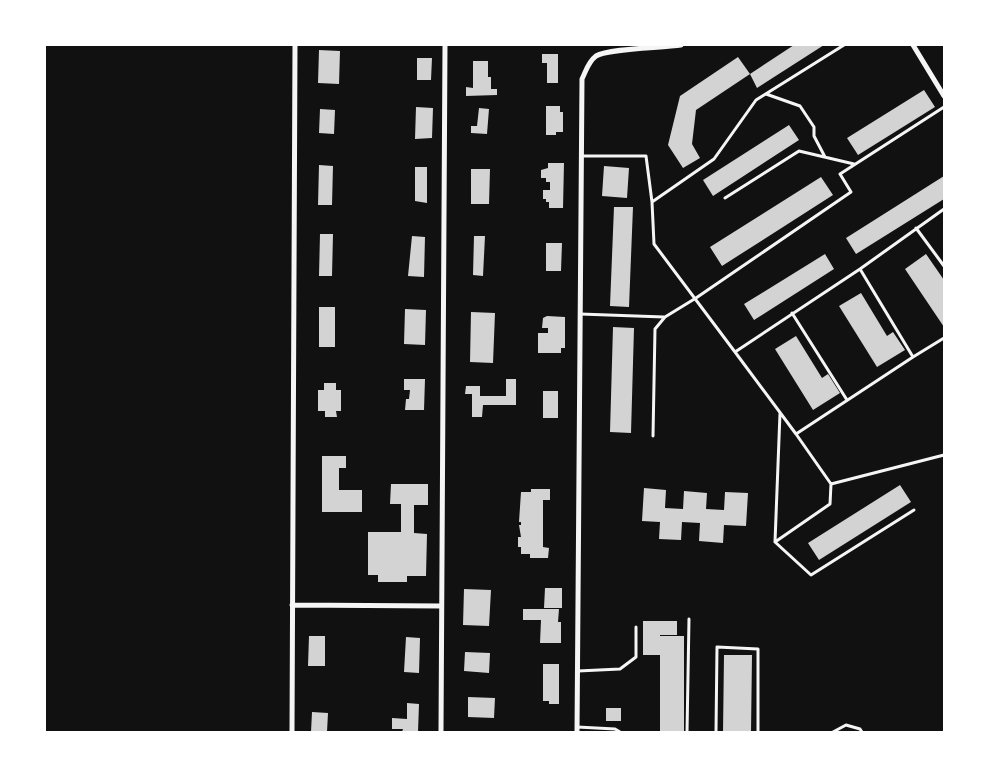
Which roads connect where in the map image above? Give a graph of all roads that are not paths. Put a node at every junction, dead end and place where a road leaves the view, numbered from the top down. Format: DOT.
graph roads {
  1 [pos="294,45"];
  2 [pos="445,45"];
  3 [pos="682,45"];
  4 [pos="844,45"];
  5 [pos="913,45"];
  6 [pos="766,94"];
  7 [pos="944,96"];
  8 [pos="944,107"];
  9 [pos="581,156"];
  10 [pos="825,157"];
  11 [pos="855,164"];
  12 [pos="725,198"];
  13 [pos="652,202"];
  14 [pos="944,209"];
  15 [pos="916,228"];
  16 [pos="944,266"];
  17 [pos="860,268"];
  18 [pos="696,298"];
  19 [pos="792,313"];
  20 [pos="579,314"];
  21 [pos="665,317"];
  22 [pos="944,338"];
  23 [pos="735,352"];
  24 [pos="912,357"];
  25 [pos="847,400"];
  26 [pos="780,412"];
  27 [pos="796,434"];
  28 [pos="653,436"];
  29 [pos="944,455"];
  30 [pos="831,484"];
  31 [pos="914,510"];
  32 [pos="775,542"];
  33 [pos="292,605"];
  34 [pos="442,606"];
  35 [pos="689,619"];
  36 [pos="636,627"];
  37 [pos="578,671"];
  38 [pos="577,730"];
  39 [pos="292,732"];
  40 [pos="441,732"];
  41 [pos="620,732"];
  42 [pos="687,732"];
  43 [pos="716,732"];
  44 [pos="758,732"];
  45 [pos="832,732"];
  46 [pos="862,732"];
  1 -- 33 [label="street"];
  2 -- 34 [label="street"];
  3 -- 9 [label="street"];
  4 -- 6 [label="lane"];
  5 -- 7 [label="street"];
  6 -- 10 [label="lane"];
  6 -- 13 [label="lane"];
  8 -- 11 [label="lane"];
  9 -- 13 [label="lane"];
  9 -- 20 [label="street"];
  10 -- 11 [label="lane"];
  10 -- 12 [label="lane"];
  11 -- 18 [label="lane"];
  13 -- 18 [label="lane"];
  14 -- 15 [label="lane"];
  15 -- 16 [label="lane"];
  15 -- 17 [label="lane"];
  17 -- 19 [label="lane"];
  17 -- 24 [label="lane"];
  18 -- 21 [label="lane"];
  18 -- 23 [label="lane"];
  19 -- 23 [label="lane"];
  19 -- 25 [label="lane"];
  20 -- 21 [label="lane"];
  20 -- 37 [label="street"];
  21 -- 28 [label="lane"];
  22 -- 24 [label="lane"];
  23 -- 26 [label="lane"];
  24 -- 25 [label="lane"];
  25 -- 27 [label="lane"];
  26 -- 27 [label="lane"];
  26 -- 32 [label="lane"];
  27 -- 30 [label="lane"];
  29 -- 30 [label="lane"];
  30 -- 32 [label="lane"];
  31 -- 32 [label="lane"];
  33 -- 34 [label="street"];
  33 -- 39 [label="street"];
  34 -- 40 [label="street"];
  35 -- 42 [label="lane"];
  36 -- 37 [label="lane"];
  37 -- 38 [label="street"];
  38 -- 41 [label="lane"];
  43 -- 44 [label="lane"];
  45 -- 46 [label="lane"];
}
